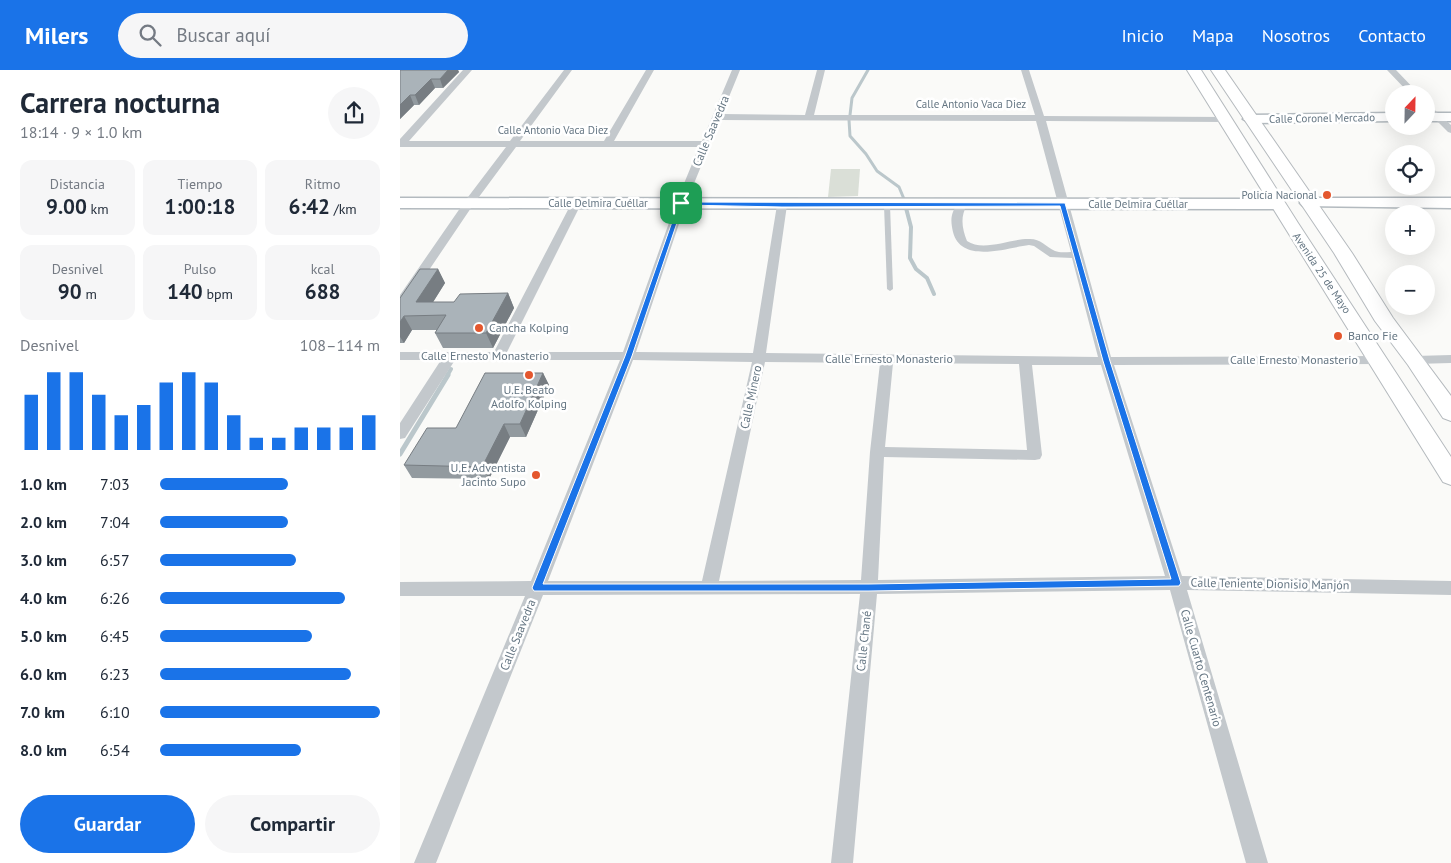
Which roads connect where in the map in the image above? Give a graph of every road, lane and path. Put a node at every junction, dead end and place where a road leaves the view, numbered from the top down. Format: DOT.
graph roads {
  1 [pos="468,70"];
  2 [pos="568,70"];
  3 [pos="650,70"];
  4 [pos="736,70"];
  5 [pos="821,70"];
  6 [pos="1025,70"];
  7 [pos="1391,70"];
  8 [pos="1199,77"];
  9 [pos="1223,78"];
  10 [pos="1406,85"];
  11 [pos="718,117"];
  12 [pos="809,117"];
  13 [pos="1040,117"];
  14 [pos="1438,117"];
  15 [pos="1385,118"];
  16 [pos="1224,119"];
  17 [pos="1250,119"];
  18 [pos="1451,130"];
  19 [pos="513,143"];
  20 [pos="608,143"];
  21 [pos="400,144"];
  22 [pos="705,144"];
  23 [pos="400,203"];
  24 [pos="469,203"];
  25 [pos="681,203"];
  26 [pos="1308,203"];
  27 [pos="1451,203"];
  28 [pos="576,204"];
  29 [pos="1063,204"];
  30 [pos="1275,204"];
  31 [pos="782,205"];
  32 [pos="887,205"];
  33 [pos="962,205"];
  34 [pos="1305,248"];
  35 [pos="1343,253"];
  36 [pos="1077,255"];
  37 [pos="1331,287"];
  38 [pos="890,289"];
  39 [pos="400,304"];
  40 [pos="1386,321"];
  41 [pos="400,356"];
  42 [pos="499,356"];
  43 [pos="628,356"];
  44 [pos="450,357"];
  45 [pos="759,358"];
  46 [pos="887,359"];
  47 [pos="1451,359"];
  48 [pos="1025,360"];
  49 [pos="1379,360"];
  50 [pos="1415,360"];
  51 [pos="1106,361"];
  52 [pos="1451,414"];
  53 [pos="400,434"];
  54 [pos="877,452"];
  55 [pos="1451,476"];
  56 [pos="1176,583"];
  57 [pos="869,587"];
  58 [pos="537,588"];
  59 [pos="709,588"];
  60 [pos="1451,588"];
  61 [pos="400,589"];
  62 [pos="424,863"];
  63 [pos="842,863"];
  64 [pos="1257,863"];
  1 -- 21 [label="street"];
  2 -- 19 [label="street"];
  3 -- 20 [label="street"];
  4 -- 11 [label="street, Calle Saavedra"];
  5 -- 12 [label="street"];
  6 -- 13 [label="street, Calle Cuarto Centenario"];
  7 -- 10 [label="street"];
  8 -- 9 [label="main road"];
  8 -- 16 [label="main road, Avenida 25 de Mayo"];
  9 -- 17 [label="main road"];
  11 -- 12 [label="street, Calle Antonio Vaca Diez"];
  11 -- 22 [label="street, Calle Saavedra"];
  12 -- 13 [label="street, Calle Antonio Vaca Diez"];
  13 -- 16 [label="street, Calle Antonio Vaca Diez"];
  13 -- 29 [label="street, Calle Cuarto Centenario"];
  14 -- 18 [label="street"];
  15 -- 17 [label="main road, Calle Coronel Mercado"];
  16 -- 30 [label="main road, Avenida 25 de Mayo"];
  17 -- 26 [label="main road"];
  19 -- 20 [label="street, Calle Antonio Vaca Diez"];
  19 -- 21 [label="street, Calle Antonio Vaca Diez"];
  19 -- 24 [label="street"];
  20 -- 22 [label="street, Calle Antonio Vaca Diez"];
  22 -- 25 [label="street, Calle Saavedra"];
  23 -- 24 [label="main road, Calle Delmira Cuéllar"];
  24 -- 28 [label="main road, Calle Delmira Cuéllar"];
  24 -- 39 [label="street"];
  25 -- 28 [label="main road, Calle Delmira Cuéllar"];
  25 -- 31 [label="main road, Calle Delmira Cuéllar"];
  25 -- 43 [label="street, Calle Saavedra"];
  26 -- 27 [label="main road"];
  26 -- 35 [label="main road"];
  28 -- 42 [label="street"];
  29 -- 30 [label="main road, Calle Delmira Cuéllar"];
  29 -- 33 [label="main road, Calle Delmira Cuéllar"];
  29 -- 36 [label="street, Calle Cuarto Centenario"];
  30 -- 34 [label="main road, Avenida 25 de Mayo"];
  31 -- 32 [label="main road, Calle Delmira Cuéllar"];
  31 -- 45 [label="street, Calle Minero"];
  32 -- 33 [label="main road, Calle Delmira Cuéllar"];
  32 -- 38 [label="lane"];
  33 -- 36 [label="street"];
  34 -- 35 [label="main road"];
  34 -- 37 [label="main road, Avenida 25 de Mayo"];
  35 -- 40 [label="main road"];
  36 -- 51 [label="street, Calle Cuarto Centenario"];
  37 -- 40 [label="main road"];
  37 -- 49 [label="main road, Avenida 25 de Mayo"];
  40 -- 50 [label="main road"];
  41 -- 44 [label="street, Calle Ernesto Monasterio"];
  42 -- 43 [label="street, Calle Ernesto Monasterio"];
  42 -- 44 [label="street, Calle Ernesto Monasterio"];
  43 -- 45 [label="street, Calle Ernesto Monasterio"];
  43 -- 58 [label="street, Calle Saavedra"];
  44 -- 53 [label="street"];
  45 -- 46 [label="street, Calle Ernesto Monasterio"];
  45 -- 59 [label="street, Calle Minero"];
  46 -- 48 [label="street, Calle Ernesto Monasterio"];
  46 -- 54 [label="street, Calle Chané"];
  47 -- 50 [label="street"];
  48 -- 51 [label="street, Calle Ernesto Monasterio"];
  48 -- 54 [label="street"];
  49 -- 51 [label="street, Calle Ernesto Monasterio"];
  49 -- 55 [label="main road, Avenida 25 de Mayo"];
  50 -- 52 [label="main road"];
  51 -- 56 [label="street, Calle Cuarto Centenario"];
  54 -- 57 [label="street, Calle Chané"];
  56 -- 57 [label="street, Calle Teniente Dionisio Manjón"];
  56 -- 60 [label="street, Calle Teniente Dionisio Manjón"];
  56 -- 64 [label="street, Calle Cuarto Centenario"];
  57 -- 59 [label="street, Calle Teniente Dionisio Manjón"];
  57 -- 63 [label="street, Calle Chané"];
  58 -- 59 [label="street, Calle Teniente Dionisio Manjón"];
  58 -- 61 [label="street, Calle Teniente Dionisio Manjón"];
  58 -- 62 [label="street, Calle Saavedra"];
}
